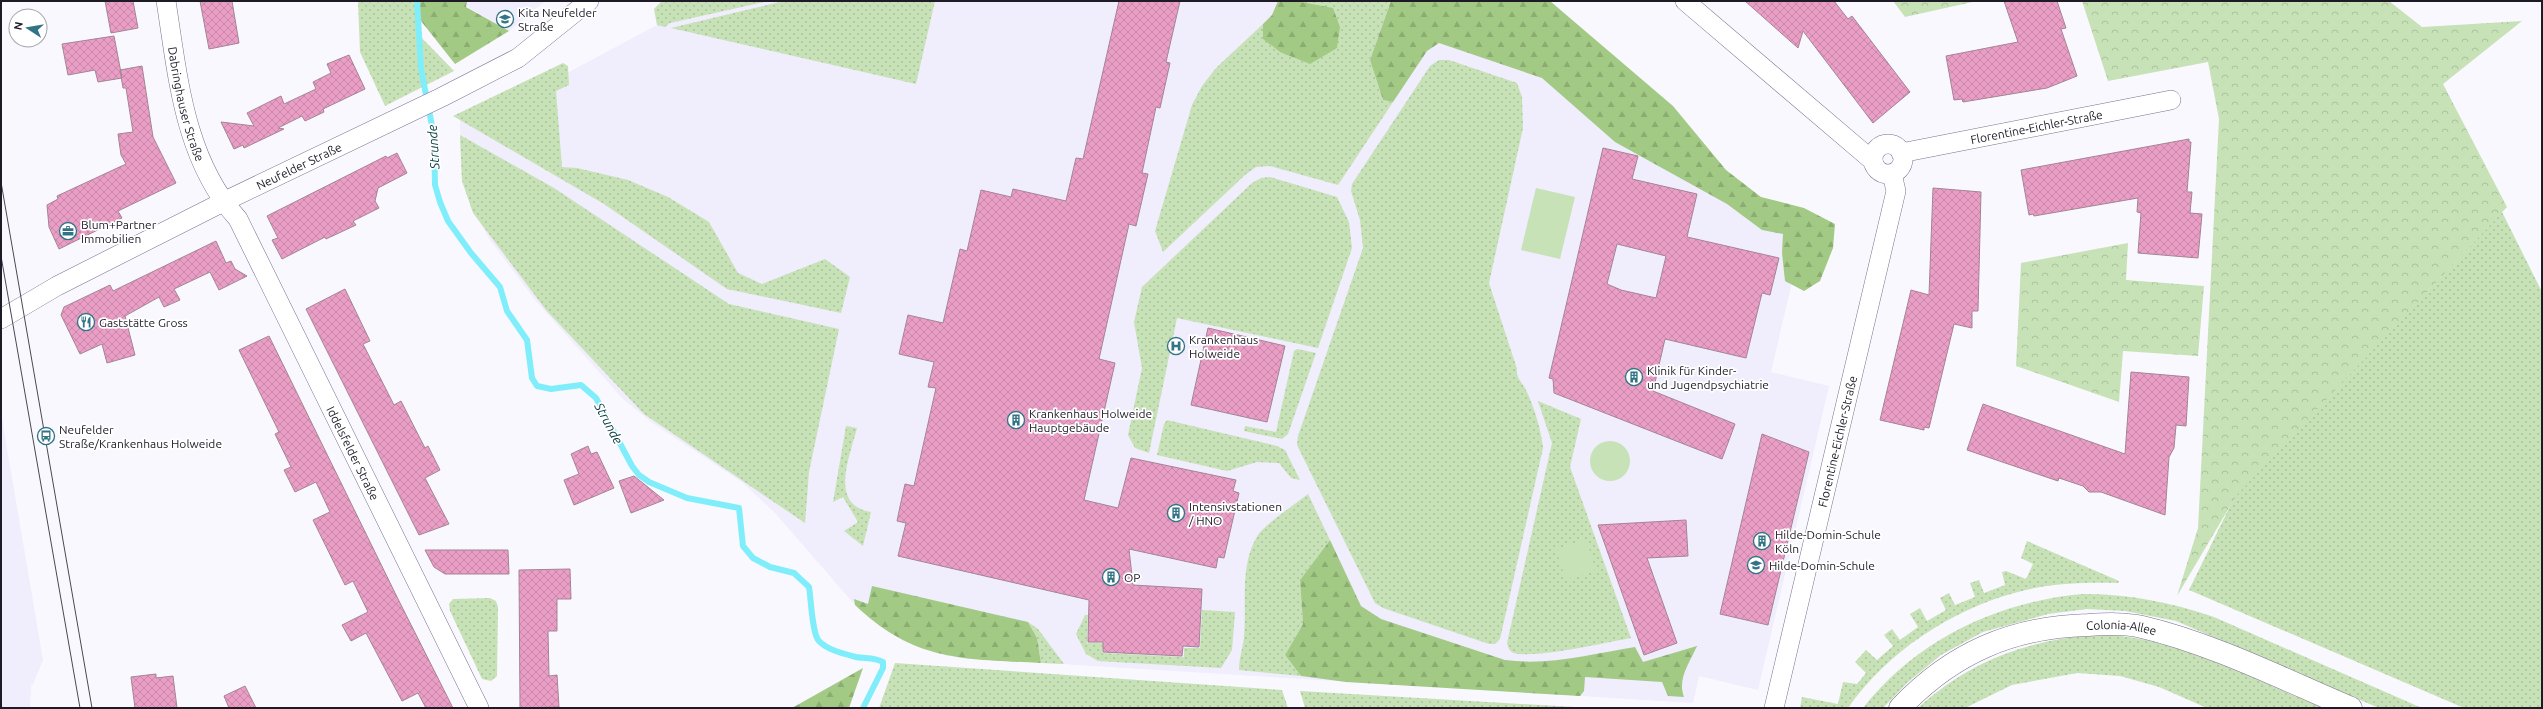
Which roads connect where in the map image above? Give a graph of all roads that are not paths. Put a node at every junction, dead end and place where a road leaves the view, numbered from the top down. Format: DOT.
graph roads {
  1 [pos="166,1"];
  2 [pos="589,1"];
  3 [pos="1685,1"];
  4 [pos="2171,100"];
  5 [pos="1901,153"];
  6 [pos="1873,161"];
  7 [pos="1892,174"];
  8 [pos="223,202"];
  9 [pos="1,319"];
  10 [pos="479,708"];
  11 [pos="1774,708"];
  12 [pos="1900,708"];
  13 [pos="2351,708"];
  1 -- 8 [label="street, Dabringhauser Straße"];
  2 -- 8 [label="street, Neufelder Straße"];
  3 -- 6 [label="street"];
  4 -- 5 [label="street, Florentine-Eichler-Straße"];
  5 -- 6 [label="street"];
  5 -- 7 [label="street"];
  6 -- 7 [label="street"];
  7 -- 11 [label="street, Florentine-Eichler-Straße"];
  8 -- 9 [label="street, Neufelder Straße"];
  8 -- 10 [label="street, Iddelsfelder Straße"];
  12 -- 13 [label="main road, Colonia-Allee"];
}
